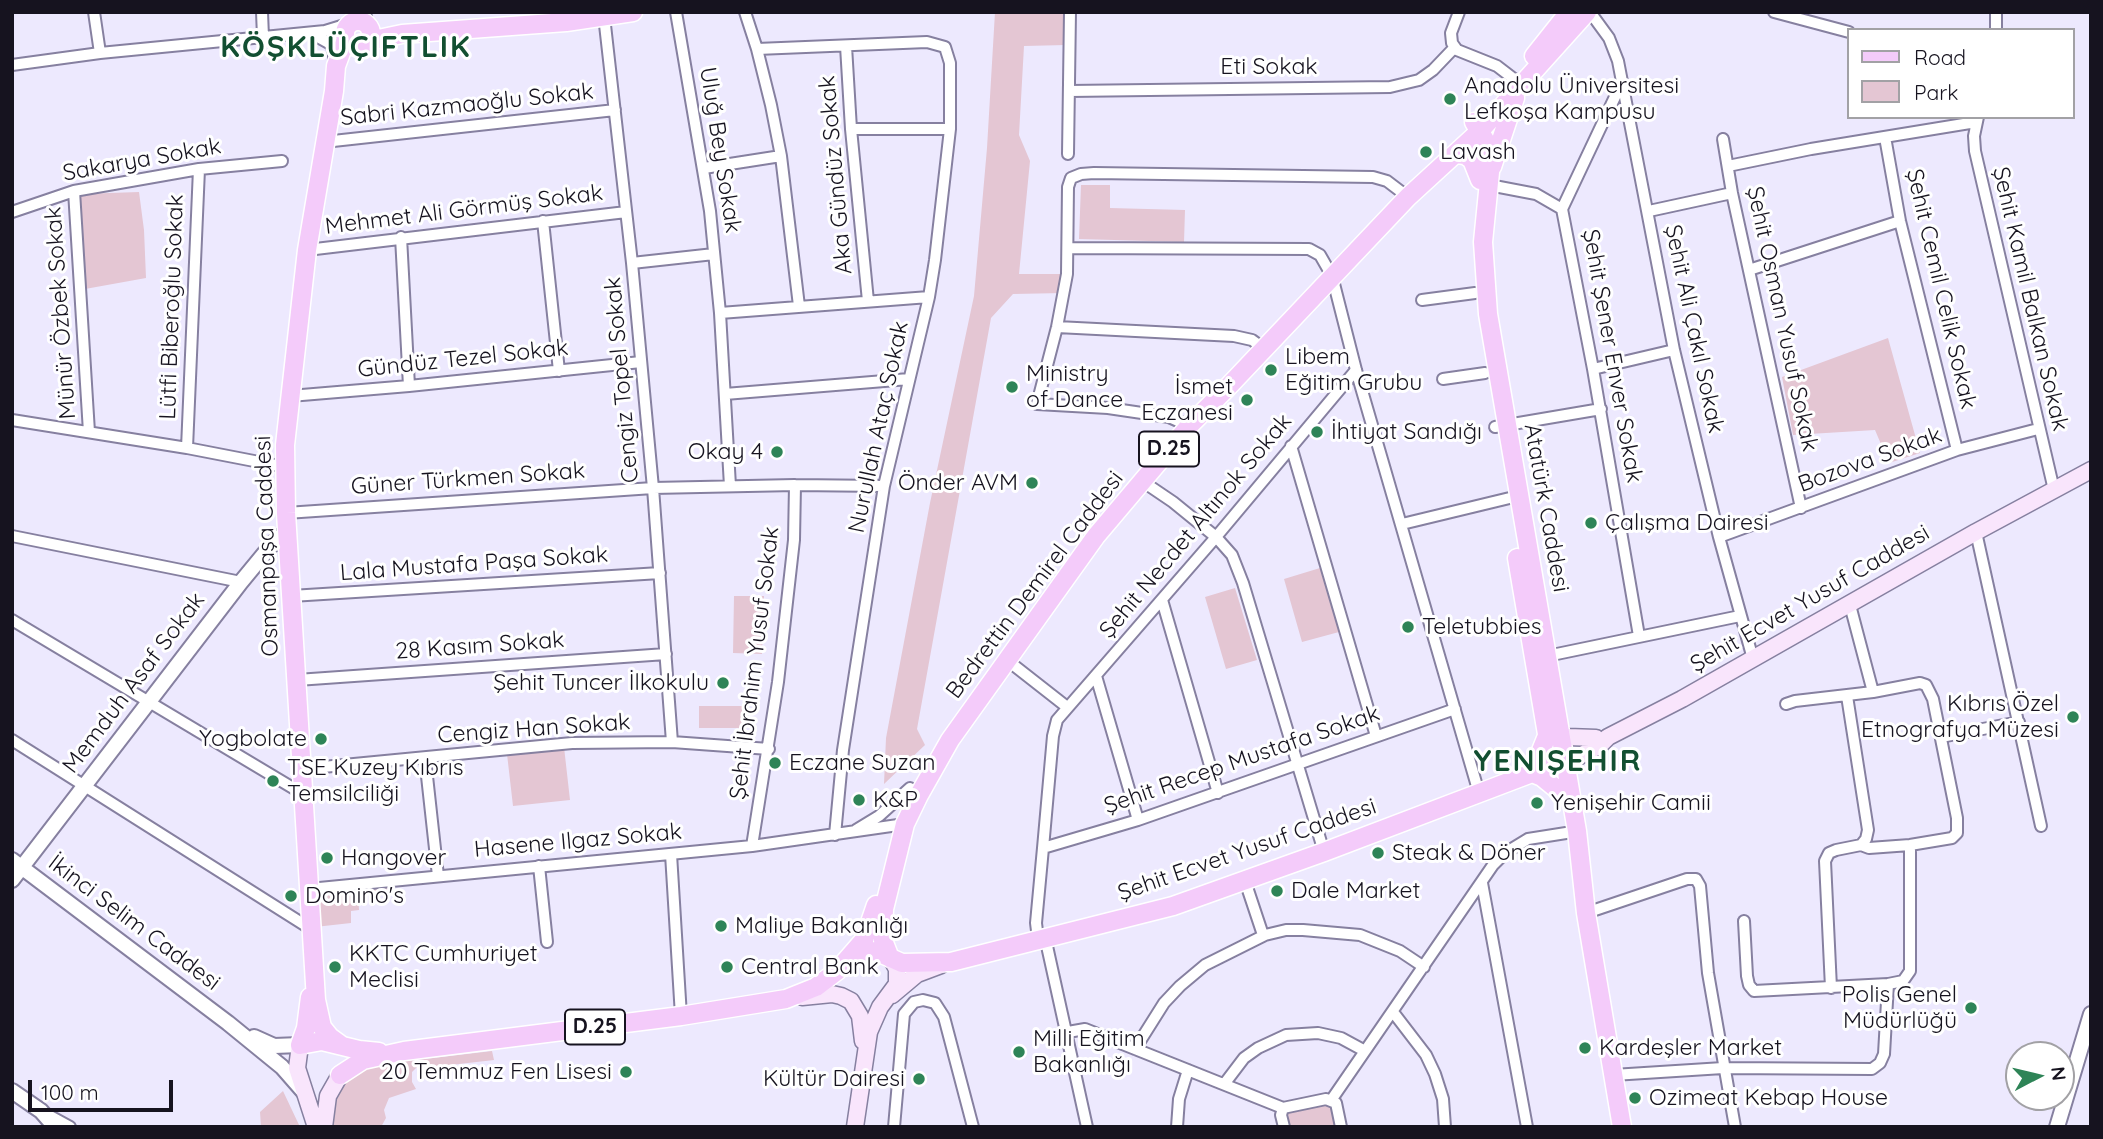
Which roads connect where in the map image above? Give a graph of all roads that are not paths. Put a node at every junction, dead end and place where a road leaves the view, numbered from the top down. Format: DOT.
graph roads {
  1 [pos="94,12"];
  2 [pos="262,12"];
  3 [pos="633,12"];
  4 [pos="676,12"];
  5 [pos="745,12"];
  6 [pos="1070,12"];
  7 [pos="1459,12"];
  8 [pos="1569,12"];
  9 [pos="1588,12"];
  10 [pos="1774,12"];
  11 [pos="627,13"];
  12 [pos="604,16"];
  13 [pos="565,17"];
  14 [pos="358,28"];
  15 [pos="1848,32"];
  16 [pos="309,34"];
  17 [pos="264,37"];
  18 [pos="846,46"];
  19 [pos="1454,47"];
  20 [pos="758,49"];
  21 [pos="100,53"];
  22 [pos="12,65"];
  23 [pos="335,68"];
  24 [pos="1622,82"];
  25 [pos="1518,86"];
  26 [pos="334,91"];
  27 [pos="1069,91"];
  28 [pos="615,110"];
  29 [pos="1977,120"];
  30 [pos="851,129"];
  31 [pos="950,130"];
  32 [pos="1474,130"];
  33 [pos="1885,137"];
  34 [pos="1723,139"];
  35 [pos="324,142"];
  36 [pos="1068,154"];
  37 [pos="1456,154"];
  38 [pos="781,156"];
  39 [pos="282,161"];
  40 [pos="1728,166"];
  41 [pos="704,168"];
  42 [pos="199,169"];
  43 [pos="1486,179"];
  44 [pos="74,191"];
  45 [pos="1414,191"];
  46 [pos="1732,193"];
  47 [pos="1562,209"];
  48 [pos="1648,211"];
  49 [pos="12,212"];
  50 [pos="626,212"];
  51 [pos="543,221"];
  52 [pos="1900,221"];
  53 [pos="401,237"];
  54 [pos="1069,248"];
  55 [pos="307,250"];
  56 [pos="715,254"];
  57 [pos="632,263"];
  58 [pos="1749,270"];
  59 [pos="1332,276"];
  60 [pos="1475,293"];
  61 [pos="929,297"];
  62 [pos="1422,300"];
  63 [pos="867,301"];
  64 [pos="799,306"];
  65 [pos="720,313"];
  66 [pos="1057,327"];
  67 [pos="1263,348"];
  68 [pos="1674,350"];
  69 [pos="641,362"];
  70 [pos="1593,369"];
  71 [pos="1356,370"];
  72 [pos="559,371"];
  73 [pos="1485,373"];
  74 [pos="909,379"];
  75 [pos="1443,379"];
  76 [pos="409,386"];
  77 [pos="725,394"];
  78 [pos="290,396"];
  79 [pos="1601,409"];
  80 [pos="12,420"];
  81 [pos="1189,426"];
  82 [pos="1501,426"];
  83 [pos="2038,429"];
  84 [pos="89,432"];
  85 [pos="1291,446"];
  86 [pos="187,448"];
  87 [pos="1957,450"];
  88 [pos="285,467"];
  89 [pos="2090,472"];
  90 [pos="1142,481"];
  91 [pos="795,485"];
  92 [pos="730,486"];
  93 [pos="884,486"];
  94 [pos="653,488"];
  95 [pos="2053,490"];
  96 [pos="1513,497"];
  97 [pos="1801,508"];
  98 [pos="286,522"];
  99 [pos="1402,524"];
  100 [pos="1976,532"];
  101 [pos="12,536"];
  102 [pos="1216,537"];
  103 [pos="1719,537"];
  104 [pos="660,573"];
  105 [pos="241,582"];
  106 [pos="291,596"];
  107 [pos="1162,600"];
  108 [pos="1850,605"];
  109 [pos="1740,616"];
  110 [pos="12,620"];
  111 [pos="1639,636"];
  112 [pos="666,654"];
  113 [pos="1546,656"];
  114 [pos="1753,659"];
  115 [pos="1007,660"];
  116 [pos="1097,676"];
  117 [pos="297,680"];
  118 [pos="1873,692"];
  119 [pos="1847,695"];
  120 [pos="148,701"];
  121 [pos="1786,704"];
  122 [pos="1067,706"];
  123 [pos="1455,709"];
  124 [pos="2019,722"];
  125 [pos="1553,735"];
  126 [pos="1376,736"];
  127 [pos="1602,737"];
  128 [pos="1941,737"];
  129 [pos="12,740"];
  130 [pos="950,740"];
  131 [pos="672,742"];
  132 [pos="769,749"];
  133 [pos="1584,754"];
  134 [pos="425,758"];
  135 [pos="1560,761"];
  136 [pos="1297,764"];
  137 [pos="302,769"];
  138 [pos="1532,773"];
  139 [pos="84,786"];
  140 [pos="910,788"];
  141 [pos="1564,791"];
  142 [pos="1218,793"];
  143 [pos="1479,793"];
  144 [pos="303,794"];
  145 [pos="1138,820"];
  146 [pos="899,826"];
  147 [pos="2041,826"];
  148 [pos="850,833"];
  149 [pos="1566,833"];
  150 [pos="835,835"];
  151 [pos="1861,845"];
  152 [pos="1910,845"];
  153 [pos="752,846"];
  154 [pos="1043,848"];
  155 [pos="1324,852"];
  156 [pos="671,854"];
  157 [pos="17,864"];
  158 [pos="539,866"];
  159 [pos="438,876"];
  160 [pos="12,880"];
  161 [pos="1245,880"];
  162 [pos="1482,883"];
  163 [pos="309,889"];
  164 [pos="1586,909"];
  165 [pos="1744,921"];
  166 [pos="311,929"];
  167 [pos="1263,936"];
  168 [pos="1042,938"];
  169 [pos="547,942"];
  170 [pos="313,959"];
  171 [pos="891,959"];
  172 [pos="951,962"];
  173 [pos="842,965"];
  174 [pos="1424,967"];
  175 [pos="1888,984"];
  176 [pos="1831,988"];
  177 [pos="786,999"];
  178 [pos="887,999"];
  179 [pos="1392,1012"];
  180 [pos="681,1016"];
  181 [pos="2090,1017"];
  182 [pos="228,1023"];
  183 [pos="1068,1032"];
  184 [pos="300,1045"];
  185 [pos="341,1045"];
  186 [pos="1135,1049"];
  187 [pos="404,1051"];
  188 [pos="1365,1051"];
  189 [pos="1723,1068"];
  190 [pos="1188,1070"];
  191 [pos="862,1073"];
  192 [pos="1613,1074"];
  193 [pos="340,1075"];
  194 [pos="1226,1083"];
  195 [pos="12,1091"];
  196 [pos="306,1095"];
  197 [pos="1332,1099"];
  198 [pos="1283,1108"];
  199 [pos="41,1111"];
  200 [pos="55,1127"];
  201 [pos="70,1127"];
  202 [pos="316,1127"];
  203 [pos="324,1127"];
  204 [pos="855,1127"];
  205 [pos="894,1127"];
  206 [pos="973,1127"];
  207 [pos="1087,1127"];
  208 [pos="1177,1127"];
  209 [pos="1284,1127"];
  210 [pos="1341,1127"];
  211 [pos="1444,1127"];
  212 [pos="1527,1127"];
  213 [pos="1622,1127"];
  214 [pos="1735,1127"];
  215 [pos="2057,1127"];
  1 -- 21 [label="street"];
  2 -- 17 [label="street"];
  3 -- 11 [label="main road"];
  4 -- 41 [label="street, Uluğ Bey Sokak"];
  5 -- 20 [label="street"];
  6 -- 27 [label="street"];
  7 -- 19 [label="street"];
  8 -- 25 [label="main road, Bedrettin Demirel Caddesi / D.25"];
  9 -- 24 [label="street, Şehit Ali Çakıl Sokak"];
  9 -- 25 [label="main road, Bedrettin Demirel Caddesi / D.25"];
  10 -- 15 [label="street"];
  11 -- 12 [label="main road"];
  12 -- 13 [label="main road"];
  12 -- 28 [label="street, Cengiz Topel Sokak"];
  13 -- 14 [label="main road"];
  14 -- 16 [label="street"];
  14 -- 23 [label="main road, Osmanpaşa Caddesi"];
  14 -- 26 [label="main road, Osmanpaşa Caddesi"];
  16 -- 17 [label="street"];
  16 -- 23 [label="street"];
  17 -- 21 [label="street"];
  18 -- 20 [label="street"];
  18 -- 30 [label="street, Aka Gündüz Sokak"];
  18 -- 31 [label="street, Nurullah Ataç Sokak"];
  19 -- 25 [label="street"];
  19 -- 27 [label="street, Eti Sokak"];
  20 -- 38 [label="street"];
  21 -- 22 [label="street"];
  23 -- 26 [label="main road, Osmanpaşa Caddesi"];
  24 -- 47 [label="street"];
  24 -- 48 [label="street, Şehit Ali Çakıl Sokak"];
  25 -- 32 [label="main road, Bedrettin Demirel Caddesi / D.25"];
  25 -- 43 [label="main road"];
  26 -- 35 [label="main road, Osmanpaşa Caddesi"];
  27 -- 36 [label="street"];
  28 -- 35 [label="street, Sabri Kazmaoğlu Sokak"];
  28 -- 50 [label="street, Cengiz Topel Sokak"];
  29 -- 33 [label="street"];
  29 -- 83 [label="street, Şehit Kamil Balkan Sokak"];
  30 -- 31 [label="street"];
  30 -- 63 [label="street, Aka Gündüz Sokak"];
  31 -- 61 [label="street, Nurullah Ataç Sokak"];
  32 -- 37 [label="main road, Bedrettin Demirel Caddesi / D.25"];
  32 -- 43 [label="main road, Atatürk Caddesi"];
  32 -- 45 [label="main road, Bedrettin Demirel Caddesi / D.25"];
  33 -- 40 [label="street"];
  33 -- 52 [label="street, Şehit Cemil Celik Sokak"];
  34 -- 40 [label="street, Şehit Osman Yusuf Sokak"];
  35 -- 55 [label="main road, Osmanpaşa Caddesi"];
  37 -- 43 [label="main road"];
  37 -- 45 [label="main road, Bedrettin Demirel Caddesi / D.25"];
  38 -- 41 [label="street"];
  38 -- 64 [label="street"];
  39 -- 42 [label="street, Sakarya Sokak"];
  40 -- 46 [label="street, Şehit Osman Yusuf Sokak"];
  41 -- 56 [label="street, Uluğ Bey Sokak"];
  42 -- 44 [label="street, Sakarya Sokak"];
  42 -- 86 [label="street, Lütfi Biberoğlu Sokak"];
  43 -- 47 [label="street"];
  43 -- 60 [label="main road, Atatürk Caddesi"];
  43 -- 82 [label="main road, Atatürk Caddesi"];
  44 -- 49 [label="street, Sakarya Sokak"];
  44 -- 84 [label="street, Münür Özbek Sokak"];
  45 -- 54 [label="street"];
  45 -- 59 [label="main road, Bedrettin Demirel Caddesi / D.25"];
  46 -- 48 [label="street"];
  46 -- 58 [label="street, Şehit Osman Yusuf Sokak"];
  47 -- 70 [label="street, Şehit Şener Enver Sokak"];
  48 -- 68 [label="street, Şehit Ali Çakıl Sokak"];
  50 -- 51 [label="street, Mehmet Ali Görmüş Sokak"];
  50 -- 57 [label="street, Cengiz Topel Sokak"];
  51 -- 53 [label="street, Mehmet Ali Görmüş Sokak"];
  51 -- 72 [label="street"];
  52 -- 58 [label="street"];
  52 -- 87 [label="street, Şehit Cemil Celik Sokak"];
  53 -- 55 [label="street, Mehmet Ali Görmüş Sokak"];
  53 -- 76 [label="street"];
  54 -- 59 [label="street"];
  54 -- 66 [label="street"];
  55 -- 78 [label="main road, Osmanpaşa Caddesi"];
  56 -- 57 [label="street, Uluğ Bey Sokak"];
  56 -- 65 [label="street"];
  57 -- 69 [label="street, Cengiz Topel Sokak"];
  58 -- 97 [label="street, Şehit Osman Yusuf Sokak"];
  59 -- 67 [label="main road, Bedrettin Demirel Caddesi / D.25"];
  59 -- 71 [label="street"];
  60 -- 62 [label="street"];
  60 -- 73 [label="main road, Atatürk Caddesi"];
  61 -- 63 [label="street"];
  61 -- 74 [label="street, Nurullah Ataç Sokak"];
  63 -- 64 [label="street"];
  64 -- 65 [label="street"];
  65 -- 77 [label="street"];
  66 -- 67 [label="street"];
  66 -- 81 [label="street"];
  67 -- 81 [label="main road, Bedrettin Demirel Caddesi / D.25"];
  68 -- 70 [label="street"];
  68 -- 103 [label="street, Şehit Ali Çakıl Sokak"];
  69 -- 72 [label="street, Gündüz Tezel Sokak"];
  69 -- 94 [label="street, Cengiz Topel Sokak"];
  70 -- 79 [label="street, Şehit Şener Enver Sokak"];
  71 -- 85 [label="street, Şehit Necdet Altınok Sokak"];
  71 -- 99 [label="street"];
  72 -- 76 [label="street, Gündüz Tezel Sokak"];
  73 -- 75 [label="street"];
  73 -- 82 [label="main road, Atatürk Caddesi"];
  74 -- 77 [label="street"];
  74 -- 93 [label="street, Nurullah Ataç Sokak"];
  76 -- 78 [label="street, Gündüz Tezel Sokak"];
  77 -- 92 [label="street"];
  78 -- 88 [label="main road, Osmanpaşa Caddesi"];
  79 -- 82 [label="street"];
  79 -- 111 [label="street, Şehit Şener Enver Sokak"];
  80 -- 84 [label="street"];
  81 -- 90 [label="main road, Bedrettin Demirel Caddesi / D.25"];
  82 -- 96 [label="main road, Atatürk Caddesi"];
  83 -- 87 [label="street, Bozova Sokak"];
  83 -- 95 [label="street, Şehit Kamil Balkan Sokak"];
  84 -- 86 [label="street"];
  85 -- 102 [label="street, Şehit Necdet Altınok Sokak"];
  85 -- 126 [label="street"];
  86 -- 88 [label="street"];
  87 -- 97 [label="street, Bozova Sokak"];
  88 -- 98 [label="main road, Osmanpaşa Caddesi"];
  89 -- 95 [label="main road, Şehit Ecvet Yusuf Caddesi"];
  90 -- 102 [label="street"];
  90 -- 115 [label="main road, Bedrettin Demirel Caddesi / D.25"];
  91 -- 92 [label="street, Güner Türkmen Sokak"];
  91 -- 93 [label="street, Güner Türkmen Sokak"];
  91 -- 132 [label="street, Şehit İbrahim Yusuf Sokak"];
  92 -- 94 [label="street, Güner Türkmen Sokak"];
  93 -- 150 [label="street, Nurullah Ataç Sokak"];
  94 -- 98 [label="street, Güner Türkmen Sokak"];
  94 -- 104 [label="street, Cengiz Topel Sokak"];
  95 -- 100 [label="main road, Şehit Ecvet Yusuf Caddesi"];
  96 -- 99 [label="street"];
  96 -- 113 [label="main road, Atatürk Caddesi"];
  96 -- 125 [label="main road, Atatürk Caddesi"];
  97 -- 103 [label="street, Bozova Sokak"];
  98 -- 105 [label="street, Memduh Asaf Sokak"];
  98 -- 106 [label="main road, Osmanpaşa Caddesi"];
  99 -- 123 [label="street"];
  100 -- 108 [label="main road, Şehit Ecvet Yusuf Caddesi"];
  100 -- 124 [label="street"];
  101 -- 105 [label="street"];
  102 -- 107 [label="street, Şehit Necdet Altınok Sokak"];
  102 -- 136 [label="street"];
  103 -- 109 [label="street, Şehit Ali Çakıl Sokak"];
  104 -- 106 [label="street, Lala Mustafa Paşa Sokak"];
  104 -- 112 [label="street, Cengiz Topel Sokak"];
  105 -- 120 [label="street, Memduh Asaf Sokak"];
  106 -- 117 [label="main road, Osmanpaşa Caddesi"];
  107 -- 116 [label="street, Şehit Necdet Altınok Sokak"];
  107 -- 142 [label="street"];
  108 -- 114 [label="main road, Şehit Ecvet Yusuf Caddesi"];
  108 -- 118 [label="street"];
  109 -- 111 [label="street"];
  109 -- 114 [label="street, Şehit Ali Çakıl Sokak"];
  110 -- 120 [label="street"];
  111 -- 113 [label="street"];
  112 -- 117 [label="street, 28 Kasım Sokak"];
  112 -- 131 [label="street, Cengiz Topel Sokak"];
  113 -- 125 [label="main road, Atatürk Caddesi"];
  114 -- 127 [label="main road, Şehit Ecvet Yusuf Caddesi"];
  115 -- 122 [label="street"];
  115 -- 130 [label="main road, Bedrettin Demirel Caddesi / D.25"];
  116 -- 122 [label="street, Şehit Necdet Altınok Sokak"];
  116 -- 145 [label="street"];
  117 -- 137 [label="main road, Osmanpaşa Caddesi"];
  118 -- 119 [label="street"];
  118 -- 128 [label="street"];
  119 -- 121 [label="street"];
  119 -- 151 [label="street"];
  120 -- 139 [label="street, Memduh Asaf Sokak"];
  120 -- 144 [label="street"];
  122 -- 154 [label="street"];
  123 -- 126 [label="street, Şehit Recep Mustafa Sokak"];
  123 -- 143 [label="street"];
  124 -- 128 [label="street"];
  124 -- 147 [label="street"];
  125 -- 127 [label="main road"];
  125 -- 135 [label="main road, Atatürk Caddesi"];
  125 -- 138 [label="main road"];
  126 -- 136 [label="street, Şehit Recep Mustafa Sokak"];
  127 -- 133 [label="main road, Şehit Ecvet Yusuf Caddesi"];
  127 -- 135 [label="main road"];
  128 -- 152 [label="street"];
  129 -- 139 [label="street"];
  130 -- 140 [label="main road, Bedrettin Demirel Caddesi / D.25"];
  130 -- 146 [label="main road, Bedrettin Demirel Caddesi / D.25"];
  131 -- 132 [label="street, Cengiz Han Sokak"];
  131 -- 134 [label="street, Cengiz Han Sokak"];
  132 -- 153 [label="street, Şehit İbrahim Yusuf Sokak"];
  133 -- 135 [label="main road, Şehit Ecvet Yusuf Caddesi"];
  133 -- 141 [label="main road"];
  134 -- 137 [label="street, Cengiz Han Sokak"];
  134 -- 159 [label="street"];
  135 -- 138 [label="main road, Şehit Ecvet Yusuf Caddesi"];
  135 -- 141 [label="main road, Atatürk Caddesi"];
  136 -- 142 [label="street, Şehit Recep Mustafa Sokak"];
  136 -- 155 [label="street"];
  137 -- 144 [label="main road, Osmanpaşa Caddesi"];
  138 -- 141 [label="main road"];
  138 -- 143 [label="main road, Şehit Ecvet Yusuf Caddesi"];
  139 -- 157 [label="street, Memduh Asaf Sokak"];
  139 -- 166 [label="street"];
  140 -- 146 [label="main road, Bedrettin Demirel Caddesi / D.25"];
  140 -- 148 [label="street, Hasene Ilgaz Sokak"];
  141 -- 149 [label="main road, Atatürk Caddesi"];
  141 -- 164 [label="main road, Atatürk Caddesi"];
  142 -- 145 [label="street, Şehit Recep Mustafa Sokak"];
  143 -- 155 [label="main road, Şehit Ecvet Yusuf Caddesi"];
  144 -- 163 [label="main road, Osmanpaşa Caddesi"];
  145 -- 154 [label="street, Şehit Recep Mustafa Sokak"];
  146 -- 148 [label="street, Hasene Ilgaz Sokak"];
  146 -- 171 [label="main road, Bedrettin Demirel Caddesi / D.25"];
  146 -- 173 [label="main road, Bedrettin Demirel Caddesi / D.25"];
  148 -- 150 [label="street, Hasene Ilgaz Sokak"];
  149 -- 162 [label="street"];
  149 -- 164 [label="main road, Atatürk Caddesi"];
  150 -- 153 [label="street, Hasene Ilgaz Sokak"];
  151 -- 152 [label="street"];
  151 -- 176 [label="street"];
  152 -- 175 [label="street"];
  153 -- 156 [label="street, Hasene Ilgaz Sokak"];
  154 -- 168 [label="street"];
  155 -- 161 [label="main road, Şehit Ecvet Yusuf Caddesi"];
  156 -- 158 [label="street, Hasene Ilgaz Sokak"];
  156 -- 180 [label="street"];
  157 -- 160 [label="street, Memduh Asaf Sokak"];
  157 -- 182 [label="street, İkinci Selim Caddesi"];
  158 -- 159 [label="street, Hasene Ilgaz Sokak"];
  158 -- 169 [label="street"];
  159 -- 163 [label="street, Hasene Ilgaz Sokak"];
  161 -- 167 [label="street"];
  161 -- 168 [label="main road, Şehit Ecvet Yusuf Caddesi"];
  162 -- 174 [label="street"];
  162 -- 212 [label="street"];
  163 -- 166 [label="main road, Osmanpaşa Caddesi"];
  164 -- 189 [label="street"];
  164 -- 192 [label="main road, Atatürk Caddesi"];
  165 -- 176 [label="street"];
  166 -- 170 [label="main road, Osmanpaşa Caddesi"];
  167 -- 174 [label="street"];
  167 -- 186 [label="street"];
  168 -- 172 [label="main road, Şehit Ecvet Yusuf Caddesi"];
  168 -- 183 [label="street"];
  170 -- 184 [label="main road, Osmanpaşa Caddesi"];
  170 -- 185 [label="main road, Osmanpaşa Caddesi"];
  171 -- 172 [label="main road, Şehit Ecvet Yusuf Caddesi"];
  171 -- 173 [label="main road, D.25"];
  171 -- 178 [label="main road, D.25"];
  172 -- 178 [label="main road, Şehit Ecvet Yusuf Caddesi"];
  173 -- 177 [label="main road, D.25"];
  174 -- 179 [label="street"];
  175 -- 176 [label="street"];
  175 -- 189 [label="street"];
  177 -- 180 [label="main road, D.25"];
  177 -- 191 [label="main road"];
  178 -- 191 [label="main road, D.25"];
  179 -- 188 [label="street"];
  179 -- 211 [label="street"];
  180 -- 187 [label="main road, D.25"];
  181 -- 215 [label="street"];
  182 -- 184 [label="street, İkinci Selim Caddesi"];
  182 -- 196 [label="street, İkinci Selim Caddesi"];
  183 -- 186 [label="street"];
  183 -- 207 [label="street"];
  184 -- 185 [label="main road"];
  184 -- 196 [label="main road"];
  185 -- 187 [label="main road"];
  186 -- 190 [label="street"];
  187 -- 193 [label="main road, D.25"];
  188 -- 194 [label="street"];
  188 -- 197 [label="street"];
  189 -- 192 [label="street"];
  189 -- 214 [label="street"];
  190 -- 194 [label="street"];
  190 -- 208 [label="street"];
  191 -- 204 [label="main road, D.25"];
  192 -- 213 [label="main road, Atatürk Caddesi"];
  193 -- 203 [label="main road, D.25"];
  194 -- 198 [label="street"];
  195 -- 199 [label="street"];
  196 -- 202 [label="main road"];
  197 -- 198 [label="street"];
  197 -- 210 [label="street"];
  198 -- 209 [label="street"];
  199 -- 200 [label="street"];
  199 -- 201 [label="street"];
  205 -- 206 [label="street"];
}
